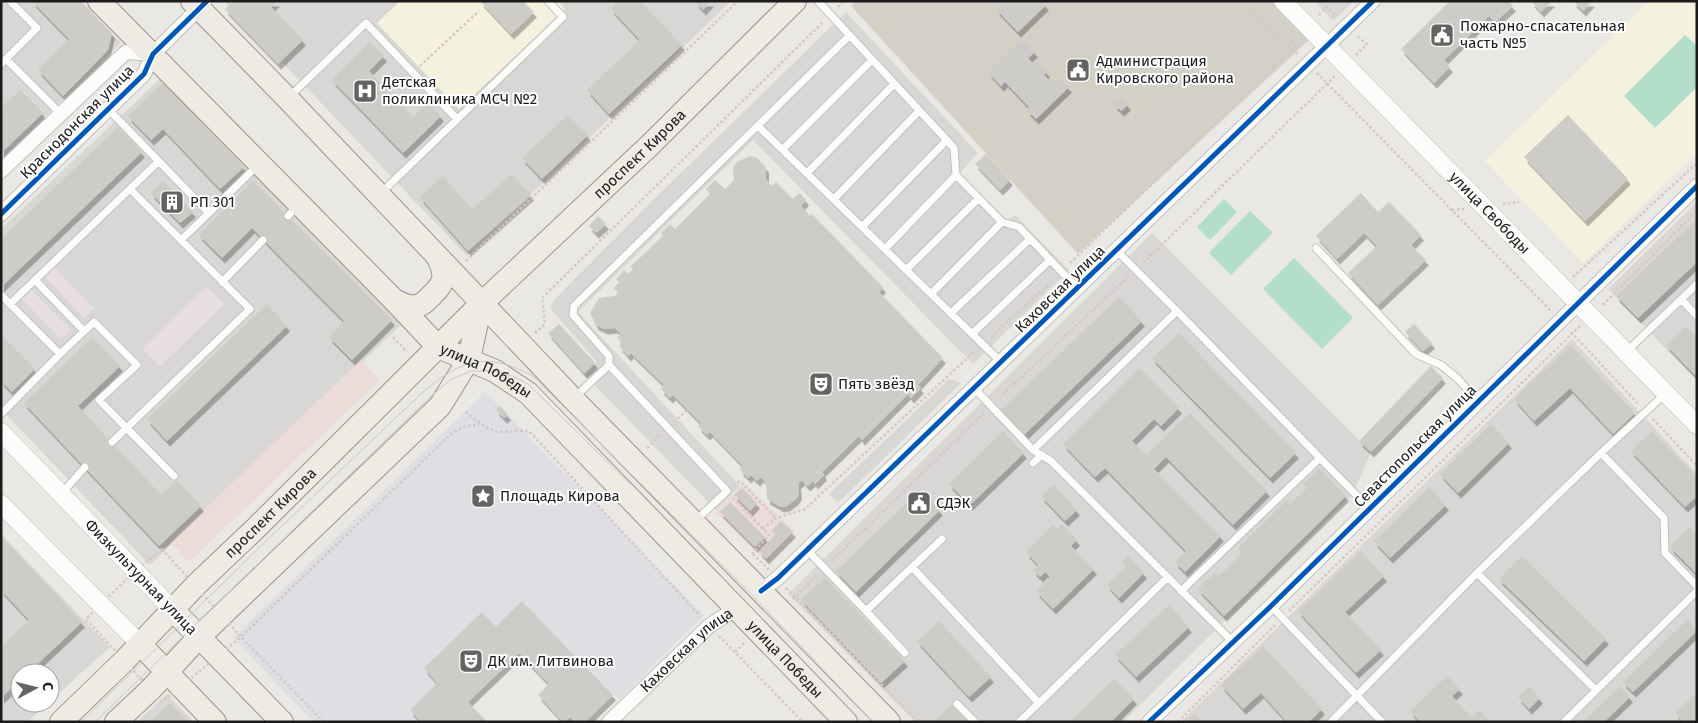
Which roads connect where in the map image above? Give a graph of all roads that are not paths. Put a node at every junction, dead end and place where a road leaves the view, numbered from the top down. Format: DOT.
graph roads {
  1 [pos="10,1"];
  2 [pos="99,1"];
  3 [pos="548,1"];
  4 [pos="795,1"];
  5 [pos="818,1"];
  6 [pos="1283,1"];
  7 [pos="1373,1"];
  8 [pos="199,4"];
  9 [pos="849,36"];
  10 [pos="1328,47"];
  11 [pos="153,54"];
  12 [pos="872,60"];
  13 [pos="4,62"];
  14 [pos="894,84"];
  15 [pos="287,98"];
  16 [pos="108,109"];
  17 [pos="920,111"];
  18 [pos="61,114"];
  19 [pos="457,119"];
  20 [pos="758,126"];
  21 [pos="947,140"];
  22 [pos="783,150"];
  23 [pos="158,162"];
  24 [pos="259,164"];
  25 [pos="1,171"];
  26 [pos="807,173"];
  27 [pos="956,175"];
  28 [pos="1697,186"];
  29 [pos="130,189"];
  30 [pos="379,195"];
  31 [pos="978,199"];
  32 [pos="834,200"];
  33 [pos="1,214"];
  34 [pos="209,214"];
  35 [pos="1002,222"];
  36 [pos="862,227"];
  37 [pos="1030,239"];
  38 [pos="181,240"];
  39 [pos="263,240"];
  40 [pos="1316,248"];
  41 [pos="885,249"];
  42 [pos="1117,251"];
  43 [pos="448,256"];
  44 [pos="1050,260"];
  45 [pos="906,270"];
  46 [pos="35,280"];
  47 [pos="222,282"];
  48 [pos="1697,284"];
  49 [pos="1078,289"];
  50 [pos="931,294"];
  51 [pos="1,295"];
  52 [pos="394,300"];
  53 [pos="1682,300"];
  54 [pos="1578,303"];
  55 [pos="10,304"];
  56 [pos="482,304"];
  57 [pos="1177,311"];
  58 [pos="951,313"];
  59 [pos="1697,316"];
  60 [pos="84,331"];
  61 [pos="972,334"];
  62 [pos="438,347"];
  63 [pos="1626,352"];
  64 [pos="60,354"];
  65 [pos="469,359"];
  66 [pos="1001,362"];
  67 [pos="610,364"];
  68 [pos="975,389"];
  69 [pos="1666,393"];
  70 [pos="573,399"];
  71 [pos="1478,401"];
  72 [pos="1,414"];
  73 [pos="1697,424"];
  74 [pos="126,428"];
  75 [pos="1,432"];
  76 [pos="112,442"];
  77 [pos="1032,450"];
  78 [pos="1601,453"];
  79 [pos="1042,455"];
  80 [pos="1320,458"];
  81 [pos="1033,463"];
  82 [pos="85,467"];
  83 [pos="174,476"];
  84 [pos="61,493"];
  85 [pos="1,504"];
  86 [pos="1369,508"];
  87 [pos="695,522"];
  88 [pos="942,539"];
  89 [pos="807,550"];
  90 [pos="912,567"];
  91 [pos="1477,573"];
  92 [pos="1168,577"];
  93 [pos="1697,586"];
  94 [pos="761,591"];
  95 [pos="1181,591"];
  96 [pos="1697,591"];
  97 [pos="1272,606"];
  98 [pos="737,608"];
  99 [pos="173,610"];
  100 [pos="866,611"];
  101 [pos="199,637"];
  102 [pos="1233,642"];
  103 [pos="140,644"];
  104 [pos="906,653"];
  105 [pos="167,672"];
  106 [pos="1596,690"];
  107 [pos="1357,696"];
  108 [pos="1039,702"];
  109 [pos="958,704"];
  110 [pos="61,722"];
  111 [pos="116,722"];
  112 [pos="215,722"];
  113 [pos="282,722"];
  114 [pos="610,722"];
  115 [pos="846,722"];
  116 [pos="889,722"];
  117 [pos="975,722"];
  118 [pos="1019,722"];
  119 [pos="1149,722"];
  120 [pos="1331,722"];
  121 [pos="1382,722"];
  122 [pos="1564,722"];
  1 -- 13 [label="lane"];
  2 -- 11 [label="main road, улица Победы"];
  3 -- 19 [label="lane"];
  4 -- 56 [label="main road, проспект Кирова"];
  5 -- 9 [label="lane"];
  6 -- 10 [label="street, улица Свободы"];
  7 -- 10 [label="street, Каховская улица"];
  8 -- 11 [label="street, Краснодонская улица"];
  8 -- 15 [label="main road, улица Победы"];
  9 -- 12 [label="lane"];
  9 -- 20 [label="lane"];
  10 -- 42 [label="street, Каховская улица"];
  10 -- 54 [label="street, улица Свободы"];
  11 -- 16 [label="street, Краснодонская улица"];
  11 -- 18 [label="street, Краснодонская улица"];
  11 -- 24 [label="main road, улица Победы"];
  12 -- 14 [label="lane"];
  12 -- 22 [label="lane"];
  13 -- 18 [label="lane"];
  14 -- 17 [label="lane"];
  14 -- 26 [label="lane"];
  15 -- 19 [label="lane"];
  15 -- 30 [label="main road, улица Победы"];
  16 -- 23 [label="lane"];
  16 -- 33 [label="street, Краснодонская улица"];
  17 -- 21 [label="lane"];
  17 -- 32 [label="lane"];
  18 -- 25 [label="street, Краснодонская улица"];
  19 -- 30 [label="lane"];
  20 -- 22 [label="lane"];
  20 -- 67 [label="lane"];
  21 -- 27 [label="lane"];
  21 -- 36 [label="lane"];
  22 -- 26 [label="lane"];
  23 -- 29 [label="lane"];
  23 -- 34 [label="lane"];
  24 -- 34 [label="lane"];
  24 -- 52 [label="main road, улица Победы"];
  26 -- 32 [label="lane"];
  27 -- 31 [label="lane"];
  27 -- 41 [label="lane"];
  28 -- 54 [label="street, Севастопольская улица"];
  29 -- 38 [label="lane"];
  29 -- 46 [label="lane"];
  30 -- 43 [label="main road, улица Победы"];
  31 -- 35 [label="lane"];
  31 -- 45 [label="lane"];
  32 -- 36 [label="lane"];
  34 -- 38 [label="lane"];
  35 -- 37 [label="lane"];
  35 -- 50 [label="lane"];
  36 -- 41 [label="lane"];
  37 -- 44 [label="lane"];
  37 -- 58 [label="lane"];
  38 -- 47 [label="lane"];
  39 -- 47 [label="lane"];
  40 -- 71 [label="lane"];
  41 -- 45 [label="lane"];
  42 -- 49 [label="street, Каховская улица"];
  42 -- 57 [label="lane"];
  43 -- 52 [label="main road"];
  43 -- 56 [label="main road, улица Победы"];
  44 -- 49 [label="lane"];
  44 -- 61 [label="lane"];
  45 -- 50 [label="lane"];
  46 -- 55 [label="lane"];
  46 -- 60 [label="lane"];
  47 -- 74 [label="lane"];
  48 -- 53 [label="lane"];
  49 -- 66 [label="street, Каховская улица"];
  50 -- 58 [label="lane"];
  51 -- 55 [label="lane"];
  52 -- 62 [label="main road, улица Победы"];
  53 -- 59 [label="lane"];
  53 -- 63 [label="lane"];
  54 -- 63 [label="street, улица Свободы"];
  54 -- 71 [label="street, Севастопольская улица"];
  55 -- 64 [label="lane"];
  56 -- 62 [label="main road, проспект Кирова"];
  56 -- 65 [label="main road"];
  56 -- 70 [label="main road, улица Победы"];
  57 -- 77 [label="lane"];
  57 -- 80 [label="lane"];
  58 -- 61 [label="lane"];
  60 -- 64 [label="lane"];
  60 -- 74 [label="lane"];
  61 -- 66 [label="lane"];
  62 -- 65 [label="main road, улица Победы"];
  62 -- 99 [label="main road, проспект Кирова"];
  63 -- 69 [label="street, улица Свободы"];
  64 -- 72 [label="lane"];
  65 -- 98 [label="main road, улица Победы"];
  65 -- 101 [label="main road"];
  66 -- 68 [label="street, Каховская улица"];
  67 -- 70 [label="lane"];
  67 -- 87 [label="lane"];
  68 -- 77 [label="lane"];
  68 -- 89 [label="street, Каховская улица"];
  69 -- 73 [label="street, улица Свободы"];
  69 -- 78 [label="lane"];
  70 -- 87 [label="main road, улица Победы"];
  71 -- 86 [label="street, Севастопольская улица"];
  74 -- 76 [label="lane"];
  74 -- 83 [label="lane"];
  75 -- 84 [label="street, Физкультурная улица"];
  77 -- 79 [label="lane"];
  78 -- 91 [label="lane"];
  78 -- 93 [label="lane"];
  79 -- 81 [label="lane"];
  79 -- 92 [label="lane"];
  80 -- 86 [label="lane"];
  80 -- 95 [label="lane"];
  82 -- 84 [label="lane"];
  84 -- 99 [label="street, Физкультурная улица"];
  85 -- 103 [label="street"];
  86 -- 97 [label="street, Севастопольская улица"];
  87 -- 94 [label="main road, улица Победы"];
  88 -- 90 [label="lane"];
  89 -- 94 [label="street, Каховская улица"];
  89 -- 100 [label="lane"];
  90 -- 100 [label="lane"];
  90 -- 108 [label="lane"];
  91 -- 106 [label="lane"];
  91 -- 107 [label="lane"];
  92 -- 95 [label="lane"];
  92 -- 108 [label="lane"];
  94 -- 98 [label="main road, Каховская улица"];
  94 -- 116 [label="main road, улица Победы"];
  95 -- 102 [label="lane"];
  96 -- 106 [label="lane"];
  97 -- 102 [label="street, Севастопольская улица"];
  97 -- 107 [label="lane"];
  98 -- 114 [label="street, Каховская улица"];
  98 -- 115 [label="main road, улица Победы"];
  99 -- 101 [label="main road, Физкультурная улица"];
  99 -- 103 [label="main road, проспект Кирова"];
  100 -- 104 [label="lane"];
  101 -- 105 [label="main road"];
  101 -- 113 [label="main road, Физкультурная улица"];
  102 -- 119 [label="street, Севастопольская улица"];
  103 -- 105 [label="main road"];
  103 -- 110 [label="main road, проспект Кирова"];
  105 -- 111 [label="main road"];
  105 -- 112 [label="main road"];
  106 -- 122 [label="lane"];
  107 -- 120 [label="lane"];
  107 -- 121 [label="lane"];
  108 -- 118 [label="lane"];
  109 -- 117 [label="lane"];
}
